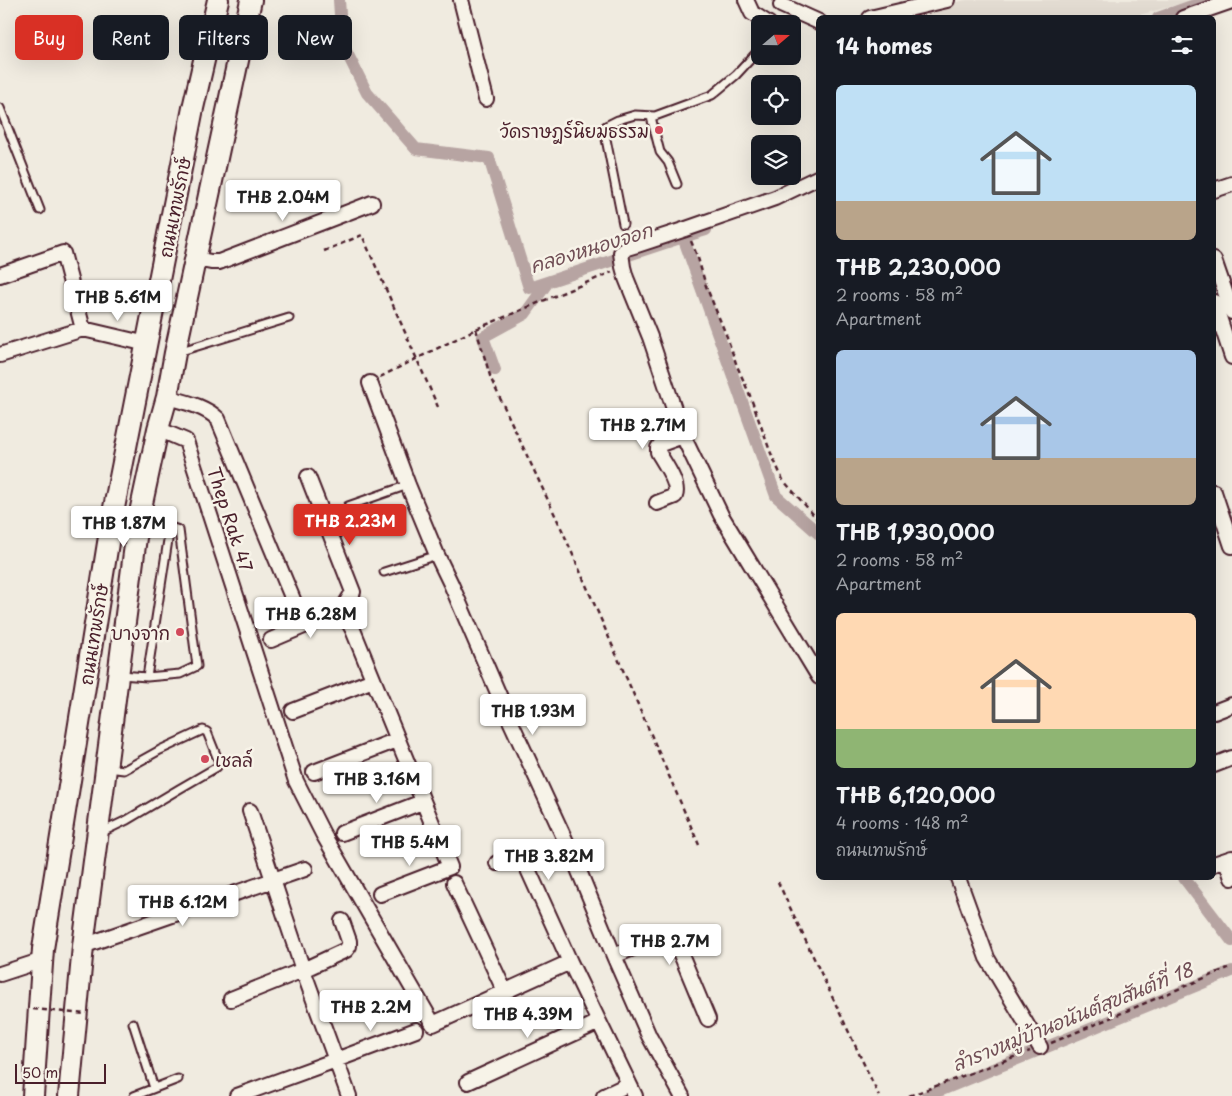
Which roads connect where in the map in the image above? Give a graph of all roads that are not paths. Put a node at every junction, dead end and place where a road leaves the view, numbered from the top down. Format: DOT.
graph roads {
  1 [pos="218,0"];
  2 [pos="252,0"];
  3 [pos="462,0"];
  4 [pos="746,0"];
  5 [pos="947,0"];
  6 [pos="1232,1"];
  7 [pos="782,2"];
  8 [pos="755,15"];
  9 [pos="775,15"];
  10 [pos="883,15"];
  11 [pos="1192,15"];
  12 [pos="816,20"];
  13 [pos="751,59"];
  14 [pos="486,98"];
  15 [pos="0,108"];
  16 [pos="651,117"];
  17 [pos="816,178"];
  18 [pos="677,184"];
  19 [pos="1232,184"];
  20 [pos="1216,189"];
  21 [pos="372,203"];
  22 [pos="40,210"];
  23 [pos="624,224"];
  24 [pos="196,258"];
  25 [pos="1216,266"];
  26 [pos="0,275"];
  27 [pos="1216,308"];
  28 [pos="1232,312"];
  29 [pos="289,318"];
  30 [pos="82,328"];
  31 [pos="147,344"];
  32 [pos="175,353"];
  33 [pos="0,355"];
  34 [pos="1232,357"];
  35 [pos="370,383"];
  36 [pos="167,396"];
  37 [pos="158,429"];
  38 [pos="683,436"];
  39 [pos="308,477"];
  40 [pos="408,485"];
  41 [pos="1216,498"];
  42 [pos="657,502"];
  43 [pos="348,506"];
  44 [pos="138,522"];
  45 [pos="170,528"];
  46 [pos="1232,546"];
  47 [pos="437,555"];
  48 [pos="384,572"];
  49 [pos="342,610"];
  50 [pos="304,626"];
  51 [pos="271,640"];
  52 [pos="816,672"];
  53 [pos="118,674"];
  54 [pos="147,677"];
  55 [pos="373,680"];
  56 [pos="1232,705"];
  57 [pos="293,711"];
  58 [pos="1216,711"];
  59 [pos="397,740"];
  60 [pos="1232,758"];
  61 [pos="106,763"];
  62 [pos="1216,764"];
  63 [pos="314,772"];
  64 [pos="422,802"];
  65 [pos="250,811"];
  66 [pos="342,833"];
  67 [pos="97,834"];
  68 [pos="1224,861"];
  69 [pos="497,863"];
  70 [pos="305,869"];
  71 [pos="1232,878"];
  72 [pos="274,880"];
  73 [pos="959,880"];
  74 [pos="454,883"];
  75 [pos="380,894"];
  76 [pos="342,921"];
  77 [pos="83,946"];
  78 [pos="614,956"];
  79 [pos="43,960"];
  80 [pos="570,962"];
  81 [pos="303,970"];
  82 [pos="0,974"];
  83 [pos="505,992"];
  84 [pos="231,998"];
  85 [pos="708,1019"];
  86 [pos="599,1022"];
  87 [pos="133,1023"];
  88 [pos="416,1030"];
  89 [pos="1040,1047"];
  90 [pos="336,1060"];
  91 [pos="178,1079"];
  92 [pos="468,1082"];
  93 [pos="154,1088"];
  94 [pos="632,1090"];
  95 [pos="33,1096"];
  96 [pos="69,1096"];
  97 [pos="134,1096"];
  98 [pos="237,1096"];
  99 [pos="349,1096"];
  100 [pos="604,1096"];
  101 [pos="682,1096"];
  1 -- 31 [label="main road, ถนนเทพรักษ์"];
  2 -- 24 [label="main road, ถนนเทพรักษ์"];
  3 -- 14 [label="street"];
  4 -- 8 [label="street"];
  5 -- 10 [label="street"];
  6 -- 11 [label="street"];
  7 -- 9 [label="street"];
  7 -- 12 [label="street"];
  13 -- 16 [label="lane"];
  15 -- 22 [label="lane"];
  16 -- 18 [label="lane"];
  16 -- 23 [label="lane"];
  17 -- 38 [label="street"];
  19 -- 20 [label="street"];
  21 -- 24 [label="street"];
  24 -- 32 [label="main road, ถนนเทพรักษ์"];
  25 -- 28 [label="street"];
  26 -- 30 [label="street"];
  27 -- 34 [label="street"];
  29 -- 32 [label="lane"];
  30 -- 31 [label="street"];
  30 -- 33 [label="street"];
  31 -- 79 [label="main road, ถนนเทพรักษ์"];
  32 -- 36 [label="main road, ถนนเทพรักษ์"];
  35 -- 40 [label="street"];
  36 -- 37 [label="main road, ถนนเทพรักษ์"];
  36 -- 50 [label="street"];
  37 -- 44 [label="main road, ถนนเทพรักษ์"];
  37 -- 83 [label="street, Thep Rak 47"];
  38 -- 42 [label="street"];
  38 -- 52 [label="street"];
  39 -- 49 [label="street"];
  40 -- 43 [label="lane"];
  40 -- 47 [label="street"];
  41 -- 46 [label="street"];
  44 -- 45 [label="lane"];
  44 -- 53 [label="main road, ถนนเทพรักษ์"];
  45 -- 54 [label="lane"];
  45 -- 54 [label="lane"];
  47 -- 48 [label="lane"];
  47 -- 78 [label="street"];
  49 -- 50 [label="street"];
  49 -- 55 [label="street"];
  50 -- 51 [label="street"];
  53 -- 54 [label="lane"];
  53 -- 61 [label="main road, ถนนเทพรักษ์"];
  55 -- 57 [label="street"];
  55 -- 59 [label="street"];
  56 -- 58 [label="street"];
  59 -- 63 [label="street"];
  59 -- 64 [label="street"];
  60 -- 62 [label="street"];
  61 -- 67 [label="main road, ถนนเทพรักษ์"];
  61 -- 67 [label="lane"];
  64 -- 66 [label="street"];
  64 -- 75 [label="street"];
  65 -- 72 [label="street"];
  67 -- 77 [label="main road, ถนนเทพรักษ์"];
  68 -- 71 [label="street"];
  69 -- 80 [label="street"];
  70 -- 72 [label="street"];
  72 -- 77 [label="street"];
  72 -- 81 [label="street"];
  73 -- 89 [label="street"];
  74 -- 83 [label="street"];
  76 -- 81 [label="street"];
  77 -- 96 [label="main road, ถนนเทพรักษ์"];
  78 -- 85 [label="street"];
  78 -- 101 [label="street"];
  79 -- 82 [label="street"];
  79 -- 95 [label="main road, ถนนเทพรักษ์"];
  80 -- 83 [label="street"];
  80 -- 86 [label="street"];
  81 -- 84 [label="street"];
  81 -- 90 [label="street"];
  86 -- 92 [label="street"];
  86 -- 94 [label="street"];
  87 -- 93 [label="lane"];
  88 -- 90 [label="street"];
  90 -- 98 [label="street"];
  90 -- 99 [label="street"];
  91 -- 93 [label="lane"];
  93 -- 97 [label="lane"];
  94 -- 100 [label="street"];
}
